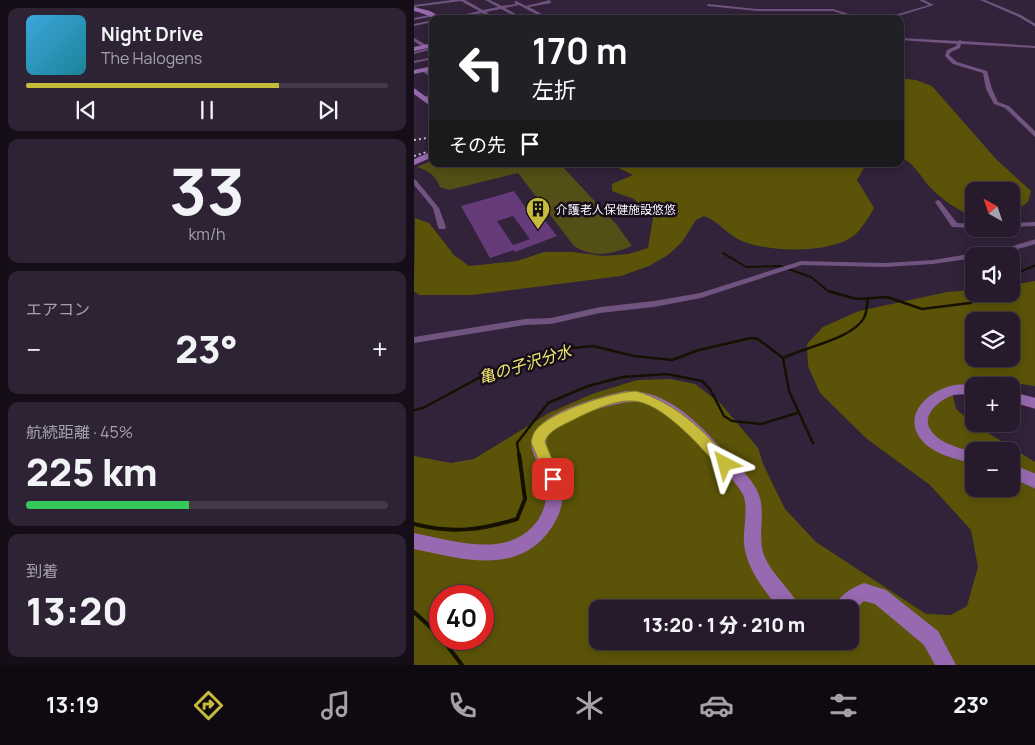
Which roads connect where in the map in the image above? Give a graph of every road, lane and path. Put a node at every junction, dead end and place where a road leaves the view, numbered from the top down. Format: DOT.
graph roads {
  1 [pos="462,0"];
  2 [pos="487,0"];
  3 [pos="512,0"];
  4 [pos="538,0"];
  5 [pos="921,0"];
  6 [pos="982,0"];
  7 [pos="441,2"];
  8 [pos="546,2"];
  9 [pos="520,4"];
  10 [pos="708,5"];
  11 [pos="447,6"];
  12 [pos="526,7"];
  13 [pos="502,8"];
  14 [pos="414,9"];
  15 [pos="483,11"];
  16 [pos="458,12"];
  17 [pos="434,15"];
  18 [pos="463,15"];
  19 [pos="490,15"];
  20 [pos="515,15"];
  21 [pos="541,15"];
  22 [pos="851,15"];
  23 [pos="898,15"];
  24 [pos="429,16"];
  25 [pos="414,19"];
  26 [pos="429,23"];
  27 [pos="414,25"];
  28 [pos="1035,26"];
  29 [pos="414,39"];
  30 [pos="904,39"];
  31 [pos="960,41"];
  32 [pos="422,45"];
  33 [pos="429,46"];
  34 [pos="429,47"];
  35 [pos="1035,47"];
  36 [pos="414,50"];
  37 [pos="429,59"];
  38 [pos="414,62"];
  39 [pos="429,69"];
  40 [pos="424,70"];
  41 [pos="414,72"];
  42 [pos="429,74"];
  43 [pos="414,90"];
  44 [pos="429,96"];
  45 [pos="423,98"];
  46 [pos="429,103"];
  47 [pos="1035,136"];
  48 [pos="429,156"];
  49 [pos="414,162"];
  50 [pos="414,181"];
  51 [pos="938,202"];
  52 [pos="1035,224"];
  53 [pos="1020,225"];
  54 [pos="965,226"];
  55 [pos="442,227"];
  56 [pos="1035,241"];
  57 [pos="414,340"];
  58 [pos="965,389"];
  59 [pos="1020,399"];
  60 [pos="1035,404"];
  61 [pos="965,454"];
  62 [pos="1020,475"];
  63 [pos="1035,482"];
  64 [pos="414,540"];
  65 [pos="786,600"];
  66 [pos="850,600"];
  67 [pos="946,665"];
  1 -- 7 [label="street"];
  1 -- 15 [label="street"];
  2 -- 13 [label="street"];
  3 -- 9 [label="street"];
  4 -- 8 [label="street"];
  5 -- 23 [label="street"];
  6 -- 28 [label="street"];
  7 -- 11 [label="street"];
  7 -- 14 [label="street"];
  8 -- 12 [label="street"];
  9 -- 12 [label="street"];
  9 -- 13 [label="street"];
  10 -- 22 [label="street"];
  12 -- 21 [label="street"];
  13 -- 15 [label="street"];
  13 -- 20 [label="street"];
  14 -- 17 [label="street"];
  15 -- 18 [label="street"];
  15 -- 19 [label="street"];
  16 -- 18 [label="street"];
  24 -- 25 [label="street"];
  26 -- 27 [label="street"];
  29 -- 32 [label="street"];
  30 -- 31 [label="street"];
  31 -- 35 [label="street"];
  31 -- 47 [label="street"];
  32 -- 33 [label="street"];
  32 -- 36 [label="street"];
  34 -- 36 [label="street"];
  37 -- 38 [label="street"];
  39 -- 40 [label="street"];
  40 -- 41 [label="street"];
  40 -- 42 [label="street"];
  43 -- 45 [label="street"];
  44 -- 45 [label="street"];
  45 -- 46 [label="street"];
  48 -- 49 [label="street"];
  50 -- 55 [label="street"];
  51 -- 54 [label="street"];
  52 -- 53 [label="street"];
  56 -- 57 [label="street"];
  58 -- 61 [label="street"];
  59 -- 60 [label="street"];
  62 -- 63 [label="street"];
  64 -- 65 [label="street"];
  66 -- 67 [label="street"];
}
